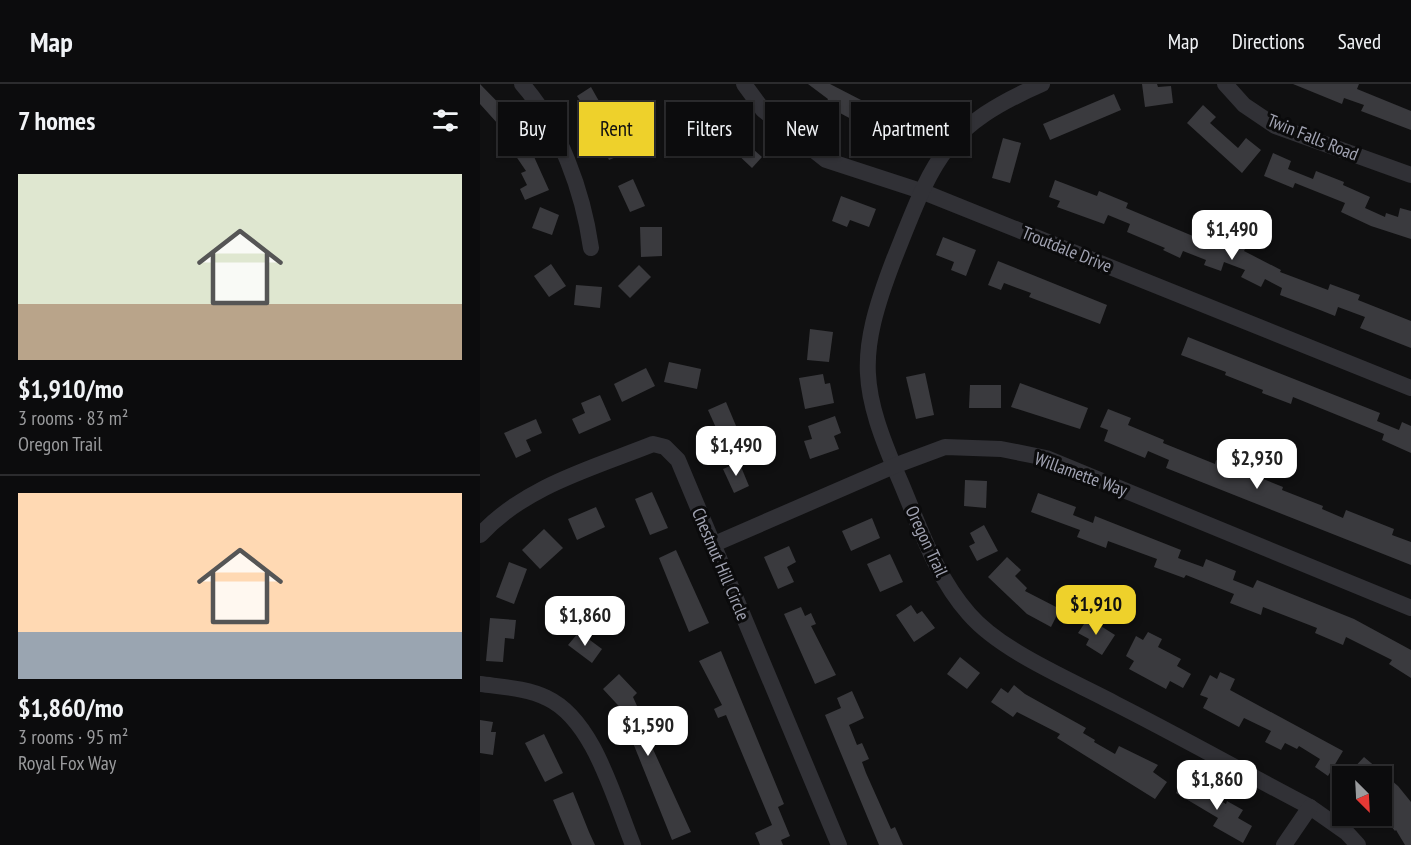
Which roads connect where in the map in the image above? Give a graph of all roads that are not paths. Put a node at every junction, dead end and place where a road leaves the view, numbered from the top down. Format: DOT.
graph roads {
  1 [pos="522,84"];
  2 [pos="744,84"];
  3 [pos="1042,84"];
  4 [pos="1225,84"];
  5 [pos="1411,175"];
  6 [pos="921,191"];
  7 [pos="591,249"];
  8 [pos="1411,388"];
  9 [pos="894,466"];
  10 [pos="480,535"];
  11 [pos="712,545"];
  12 [pos="1411,608"];
  13 [pos="480,684"];
  14 [pos="1310,807"];
  15 [pos="633,845"];
  16 [pos="839,845"];
  17 [pos="1284,845"];
  18 [pos="1358,845"];
  1 -- 7 [label="street"];
  2 -- 6 [label="street, Troutdale Drive"];
  3 -- 6 [label="street, Oregon Trail"];
  4 -- 5 [label="street, Twin Falls Road"];
  6 -- 8 [label="street, Troutdale Drive"];
  6 -- 9 [label="street, Oregon Trail"];
  9 -- 11 [label="street, Willamette Way"];
  9 -- 12 [label="street, Willamette Way"];
  9 -- 14 [label="street, Oregon Trail"];
  10 -- 11 [label="street, Chestnut Hill Circle"];
  11 -- 16 [label="street, Chestnut Hill Circle"];
  13 -- 15 [label="street"];
  14 -- 17 [label="street"];
  14 -- 18 [label="street, Oregon Trail"];
}
